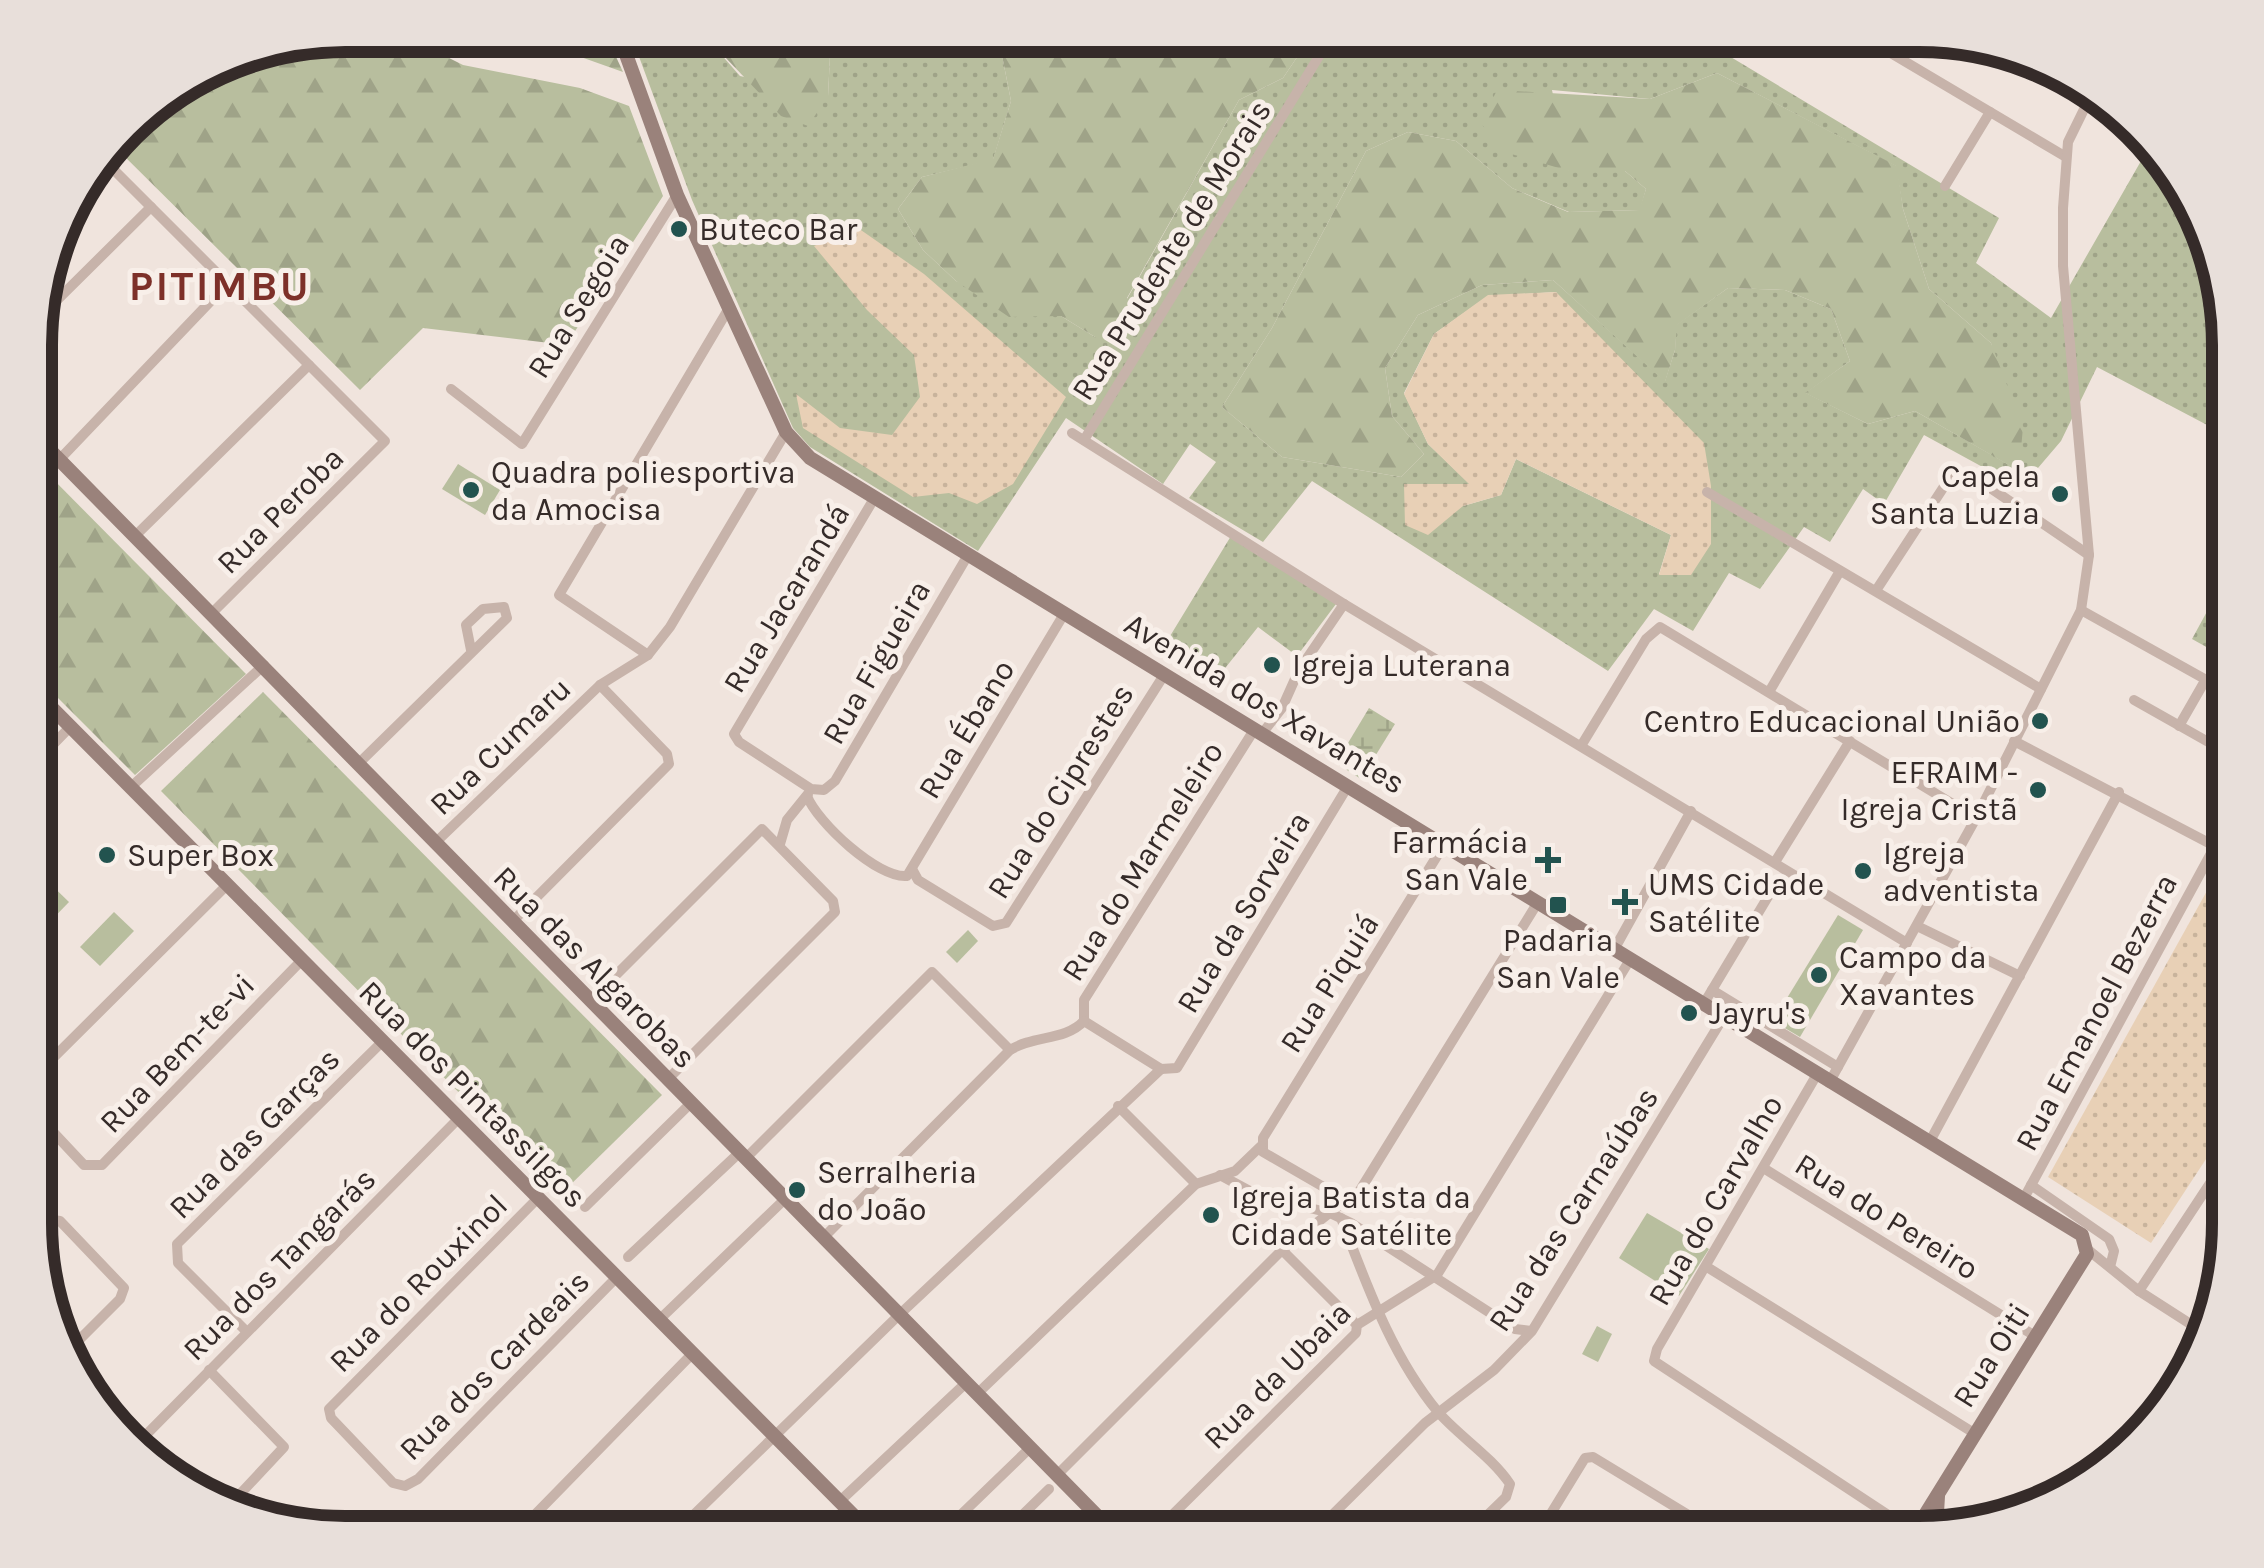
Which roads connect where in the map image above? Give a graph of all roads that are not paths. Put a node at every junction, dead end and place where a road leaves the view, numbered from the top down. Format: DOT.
graph roads {
  1 [pos="625,52"];
  2 [pos="1322,53"];
  3 [pos="1891,53"];
  4 [pos="2085,105"];
  5 [pos="1990,112"];
  6 [pos="2066,156"];
  7 [pos="112,168"];
  8 [pos="1945,186"];
  9 [pos="677,195"];
  10 [pos="151,207"];
  11 [pos="228,284"];
  12 [pos="56,301"];
  13 [pos="729,308"];
  14 [pos="309,365"];
  15 [pos="451,389"];
  16 [pos="786,432"];
  17 [pos="1072,433"];
  18 [pos="1084,440"];
  19 [pos="53,454"];
  20 [pos="59,460"];
  21 [pos="1708,492"];
  22 [pos="875,498"];
  23 [pos="134,536"];
  24 [pos="968,555"];
  25 [pos="2089,555"];
  26 [pos="1840,571"];
  27 [pos="1877,589"];
  28 [pos="1344,604"];
  29 [pos="2081,610"];
  30 [pos="211,614"];
  31 [pos="1064,614"];
  32 [pos="471,650"];
  33 [pos="648,655"];
  34 [pos="264,666"];
  35 [pos="1164,675"];
  36 [pos="2206,679"];
  37 [pos="2211,682"];
  38 [pos="600,685"];
  39 [pos="2041,689"];
  40 [pos="1769,692"];
  41 [pos="2134,700"];
  42 [pos="53,710"];
  43 [pos="2179,726"];
  44 [pos="70,728"];
  45 [pos="1257,732"];
  46 [pos="1850,741"];
  47 [pos="2014,741"];
  48 [pos="2211,744"];
  49 [pos="53,745"];
  50 [pos="1581,746"];
  51 [pos="358,763"];
  52 [pos="1348,786"];
  53 [pos="131,787"];
  54 [pos="824,790"];
  55 [pos="809,792"];
  56 [pos="2119,792"];
  57 [pos="1692,812"];
  58 [pos="1976,818"];
  59 [pos="1445,842"];
  60 [pos="435,843"];
  61 [pos="780,844"];
  62 [pos="2211,846"];
  63 [pos="2211,854"];
  64 [pos="1775,862"];
  65 [pos="912,870"];
  66 [pos="227,884"];
  67 [pos="1774,885"];
  68 [pos="1538,902"];
  69 [pos="512,922"];
  70 [pos="1917,926"];
  71 [pos="1908,943"];
  72 [pos="1615,948"];
  73 [pos="1631,958"];
  74 [pos="300,962"];
  75 [pos="2020,976"];
  76 [pos="1712,990"];
  77 [pos="592,999"];
  78 [pos="1703,1005"];
  79 [pos="1747,1011"];
  80 [pos="1722,1018"];
  81 [pos="1084,1021"];
  82 [pos="1738,1027"];
  83 [pos="1772,1027"];
  84 [pos="1762,1042"];
  85 [pos="380,1043"];
  86 [pos="1010,1050"];
  87 [pos="53,1058"];
  88 [pos="1838,1067"];
  89 [pos="1161,1069"];
  90 [pos="668,1079"];
  91 [pos="1822,1080"];
  92 [pos="691,1103"];
  93 [pos="1118,1106"];
  94 [pos="458,1118"];
  95 [pos="53,1132"];
  96 [pos="1929,1143"];
  97 [pos="1262,1149"];
  98 [pos="742,1156"];
  99 [pos="1765,1169"];
  100 [pos="1218,1175"];
  101 [pos="2211,1182"];
  102 [pos="1196,1184"];
  103 [pos="2031,1185"];
  104 [pos="539,1197"];
  105 [pos="785,1199"];
  106 [pos="2024,1200"];
  107 [pos="1348,1201"];
  108 [pos="584,1207"];
  109 [pos="1335,1215"];
  110 [pos="53,1220"];
  111 [pos="824,1237"];
  112 [pos="2086,1246"];
  113 [pos="1282,1250"];
  114 [pos="628,1257"];
  115 [pos="2110,1266"];
  116 [pos="1707,1267"];
  117 [pos="618,1276"];
  118 [pos="1437,1276"];
  119 [pos="2139,1291"];
  120 [pos="900,1314"];
  121 [pos="1380,1314"];
  122 [pos="660,1319"];
  123 [pos="1357,1325"];
  124 [pos="2193,1325"];
  125 [pos="1532,1331"];
  126 [pos="247,1332"];
  127 [pos="2034,1336"];
  128 [pos="78,1341"];
  129 [pos="694,1353"];
  130 [pos="209,1370"];
  131 [pos="973,1388"];
  132 [pos="1439,1413"];
  133 [pos="1974,1433"];
  134 [pos="774,1434"];
  135 [pos="145,1436"];
  136 [pos="1030,1448"];
  137 [pos="1053,1482"];
  138 [pos="405,1486"];
  139 [pos="240,1495"];
  140 [pos="1938,1496"];
  141 [pos="840,1501"];
  142 [pos="1026,1512"];
  143 [pos="852,1514"];
  144 [pos="535,1515"];
  145 [pos="692,1515"];
  146 [pos="959,1515"];
  147 [pos="1022,1515"];
  148 [pos="1029,1515"];
  149 [pos="1093,1515"];
  150 [pos="1936,1515"];
  151 [pos="1172,1516"];
  152 [pos="1332,1516"];
  153 [pos="1487,1516"];
  154 [pos="1550,1516"];
  155 [pos="1690,1516"];
  156 [pos="1889,1516"];
  157 [pos="1925,1516"];
  1 -- 9 [label="street, Avenida dos Xavantes"];
  2 -- 18 [label="street, Rua Prudente de Morais"];
  3 -- 5 [label="street"];
  4 -- 6 [label="street, Rua do Carvalho"];
  5 -- 6 [label="street"];
  5 -- 8 [label="street"];
  6 -- 25 [label="street, Rua do Carvalho"];
  7 -- 10 [label="street"];
  9 -- 13 [label="street, Avenida dos Xavantes"];
  9 -- 15 [label="street, Rua Segoia"];
  10 -- 11 [label="street"];
  10 -- 12 [label="street"];
  11 -- 14 [label="street"];
  11 -- 20 [label="street"];
  13 -- 16 [label="street, Avenida dos Xavantes"];
  13 -- 33 [label="street"];
  14 -- 23 [label="street"];
  14 -- 30 [label="street, Rua Peroba"];
  16 -- 22 [label="street, Avenida dos Xavantes"];
  16 -- 33 [label="street"];
  17 -- 18 [label="street"];
  18 -- 28 [label="street"];
  19 -- 20 [label="street, Rua das Algarobas"];
  20 -- 23 [label="street, Rua das Algarobas"];
  21 -- 26 [label="street"];
  22 -- 24 [label="street, Avenida dos Xavantes"];
  22 -- 55 [label="street, Rua Jacarandá"];
  23 -- 30 [label="street, Rua das Algarobas"];
  24 -- 31 [label="street, Avenida dos Xavantes"];
  24 -- 54 [label="street, Rua Figueira"];
  25 -- 27 [label="street"];
  25 -- 29 [label="street, Rua do Carvalho"];
  26 -- 27 [label="street"];
  26 -- 40 [label="street"];
  27 -- 39 [label="street"];
  28 -- 45 [label="street, Rua do Marmeleiro"];
  28 -- 50 [label="street"];
  29 -- 36 [label="street"];
  29 -- 39 [label="street, Rua do Carvalho"];
  30 -- 34 [label="street, Rua das Algarobas"];
  31 -- 35 [label="street, Avenida dos Xavantes"];
  31 -- 65 [label="street, Rua Ébano"];
  32 -- 32 [label="street"];
  32 -- 51 [label="street"];
  33 -- 38 [label="street, Rua Cumaru"];
  34 -- 51 [label="street, Rua das Algarobas"];
  34 -- 53 [label="street"];
  35 -- 45 [label="street, Avenida dos Xavantes"];
  35 -- 65 [label="street, Rua do Ciprestes"];
  36 -- 37 [label="street"];
  36 -- 43 [label="street"];
  38 -- 60 [label="street, Rua Cumaru"];
  38 -- 69 [label="street"];
  39 -- 47 [label="street, Rua do Carvalho"];
  40 -- 46 [label="street"];
  40 -- 50 [label="street"];
  41 -- 43 [label="street"];
  42 -- 44 [label="street, Rua dos Pintassilgos"];
  43 -- 48 [label="street"];
  44 -- 49 [label="street"];
  44 -- 53 [label="street, Rua dos Pintassilgos"];
  45 -- 52 [label="street, Avenida dos Xavantes"];
  45 -- 81 [label="street, Rua do Marmeleiro"];
  46 -- 58 [label="street"];
  46 -- 64 [label="street"];
  47 -- 56 [label="street"];
  47 -- 58 [label="street, Rua do Carvalho"];
  50 -- 57 [label="street"];
  51 -- 60 [label="street, Rua das Algarobas"];
  52 -- 59 [label="street, Avenida dos Xavantes"];
  52 -- 89 [label="street, Rua da Sorveira"];
  53 -- 66 [label="street, Rua dos Pintassilgos"];
  54 -- 55 [label="street, Rua Jacarandá"];
  55 -- 61 [label="street"];
  55 -- 65 [label="street"];
  56 -- 62 [label="street"];
  56 -- 75 [label="street"];
  57 -- 64 [label="street"];
  57 -- 72 [label="street"];
  58 -- 70 [label="street, Rua do Carvalho"];
  59 -- 68 [label="street, Avenida dos Xavantes"];
  59 -- 97 [label="street, Rua Piquiá"];
  60 -- 69 [label="street, Rua das Algarobas"];
  61 -- 77 [label="street"];
  61 -- 90 [label="street"];
  63 -- 103 [label="street, Rua Emanoel Bezerra"];
  64 -- 71 [label="street"];
  66 -- 74 [label="street, Rua dos Pintassilgos"];
  66 -- 87 [label="street"];
  67 -- 76 [label="street"];
  68 -- 72 [label="street, Avenida dos Xavantes"];
  68 -- 107 [label="street"];
  69 -- 77 [label="street, Rua das Algarobas"];
  70 -- 71 [label="street, Rua do Carvalho"];
  70 -- 75 [label="street"];
  71 -- 88 [label="street, Rua do Carvalho"];
  72 -- 73 [label="street, Avenida dos Xavantes"];
  73 -- 78 [label="street, Avenida dos Xavantes"];
  73 -- 118 [label="street, Rua da Ubaia"];
  74 -- 85 [label="street, Rua dos Pintassilgos"];
  74 -- 95 [label="street, Rua Bem-te-vi"];
  75 -- 96 [label="street"];
  76 -- 78 [label="street"];
  76 -- 79 [label="street"];
  77 -- 90 [label="street, Rua das Algarobas"];
  78 -- 80 [label="street, Avenida dos Xavantes"];
  79 -- 82 [label="street"];
  79 -- 83 [label="street"];
  80 -- 82 [label="street, Avenida dos Xavantes"];
  80 -- 125 [label="street, Rua das Carnaúbas"];
  81 -- 86 [label="street"];
  81 -- 89 [label="street"];
  82 -- 84 [label="street, Avenida dos Xavantes"];
  83 -- 84 [label="street"];
  83 -- 88 [label="street"];
  84 -- 91 [label="street, Avenida dos Xavantes"];
  85 -- 94 [label="street, Rua dos Pintassilgos"];
  85 -- 126 [label="street, Rua das Garças"];
  86 -- 98 [label="street"];
  86 -- 111 [label="street"];
  88 -- 91 [label="street, Rua do Carvalho"];
  89 -- 93 [label="street"];
  90 -- 92 [label="street, Rua das Algarobas"];
  91 -- 96 [label="street, Avenida dos Xavantes"];
  91 -- 99 [label="street, Rua do Carvalho"];
  92 -- 98 [label="street, Rua das Algarobas"];
  92 -- 108 [label="street"];
  93 -- 102 [label="street"];
  93 -- 120 [label="street"];
  94 -- 104 [label="street, Rua dos Pintassilgos"];
  94 -- 126 [label="street, Rua dos Tangarás"];
  96 -- 106 [label="street, Avenida dos Xavantes"];
  97 -- 100 [label="street"];
  97 -- 107 [label="street"];
  98 -- 105 [label="street, Rua das Algarobas"];
  98 -- 114 [label="street"];
  99 -- 116 [label="street, Rua do Carvalho"];
  99 -- 127 [label="street, Rua do Pereiro"];
  100 -- 102 [label="street"];
  100 -- 109 [label="street"];
  101 -- 119 [label="street"];
  102 -- 131 [label="street"];
  103 -- 106 [label="street, Rua Emanoel Bezerra"];
  103 -- 115 [label="street"];
  104 -- 117 [label="street, Rua dos Pintassilgos"];
  104 -- 138 [label="street, Rua do Rouxinol"];
  105 -- 111 [label="street, Rua das Algarobas"];
  105 -- 122 [label="street"];
  106 -- 112 [label="street, Avenida dos Xavantes"];
  107 -- 109 [label="street"];
  109 -- 113 [label="street"];
  109 -- 118 [label="street"];
  109 -- 121 [label="street"];
  110 -- 128 [label="street"];
  111 -- 120 [label="street, Rua das Algarobas"];
  112 -- 115 [label="street"];
  112 -- 127 [label="street, Rua Oiti"];
  113 -- 123 [label="street"];
  113 -- 137 [label="street"];
  115 -- 119 [label="street"];
  116 -- 133 [label="street"];
  116 -- 156 [label="street, Rua do Carvalho"];
  117 -- 122 [label="street, Rua dos Pintassilgos"];
  117 -- 138 [label="street, Rua dos Cardeais"];
  118 -- 121 [label="street, Rua da Ubaia"];
  118 -- 125 [label="street"];
  119 -- 124 [label="street"];
  120 -- 131 [label="street, Rua das Algarobas"];
  120 -- 134 [label="street"];
  121 -- 123 [label="street, Rua da Ubaia"];
  121 -- 132 [label="street"];
  122 -- 129 [label="street, Rua dos Pintassilgos"];
  123 -- 151 [label="street, Rua da Ubaia"];
  125 -- 132 [label="street, Rua das Carnaúbas"];
  126 -- 130 [label="street, Rua dos Tangarás"];
  127 -- 133 [label="street, Rua Oiti"];
  129 -- 134 [label="street, Rua dos Pintassilgos"];
  129 -- 144 [label="street"];
  130 -- 135 [label="street, Rua dos Tangarás"];
  130 -- 139 [label="street"];
  131 -- 136 [label="street, Rua das Algarobas"];
  131 -- 141 [label="street"];
  132 -- 152 [label="street, Rua das Carnaúbas"];
  132 -- 153 [label="street"];
  133 -- 140 [label="street, Rua Oiti"];
  134 -- 141 [label="street, Rua dos Pintassilgos"];
  134 -- 145 [label="street"];
  136 -- 137 [label="street, Rua das Algarobas"];
  136 -- 146 [label="street"];
  137 -- 142 [label="street"];
  137 -- 149 [label="street, Rua das Algarobas"];
  140 -- 150 [label="street, Rua Oiti"];
  140 -- 157 [label="street, Rua Oiti"];
  141 -- 143 [label="street, Rua dos Pintassilgos"];
  142 -- 147 [label="street"];
  142 -- 148 [label="street"];
  154 -- 155 [label="street"];
}
